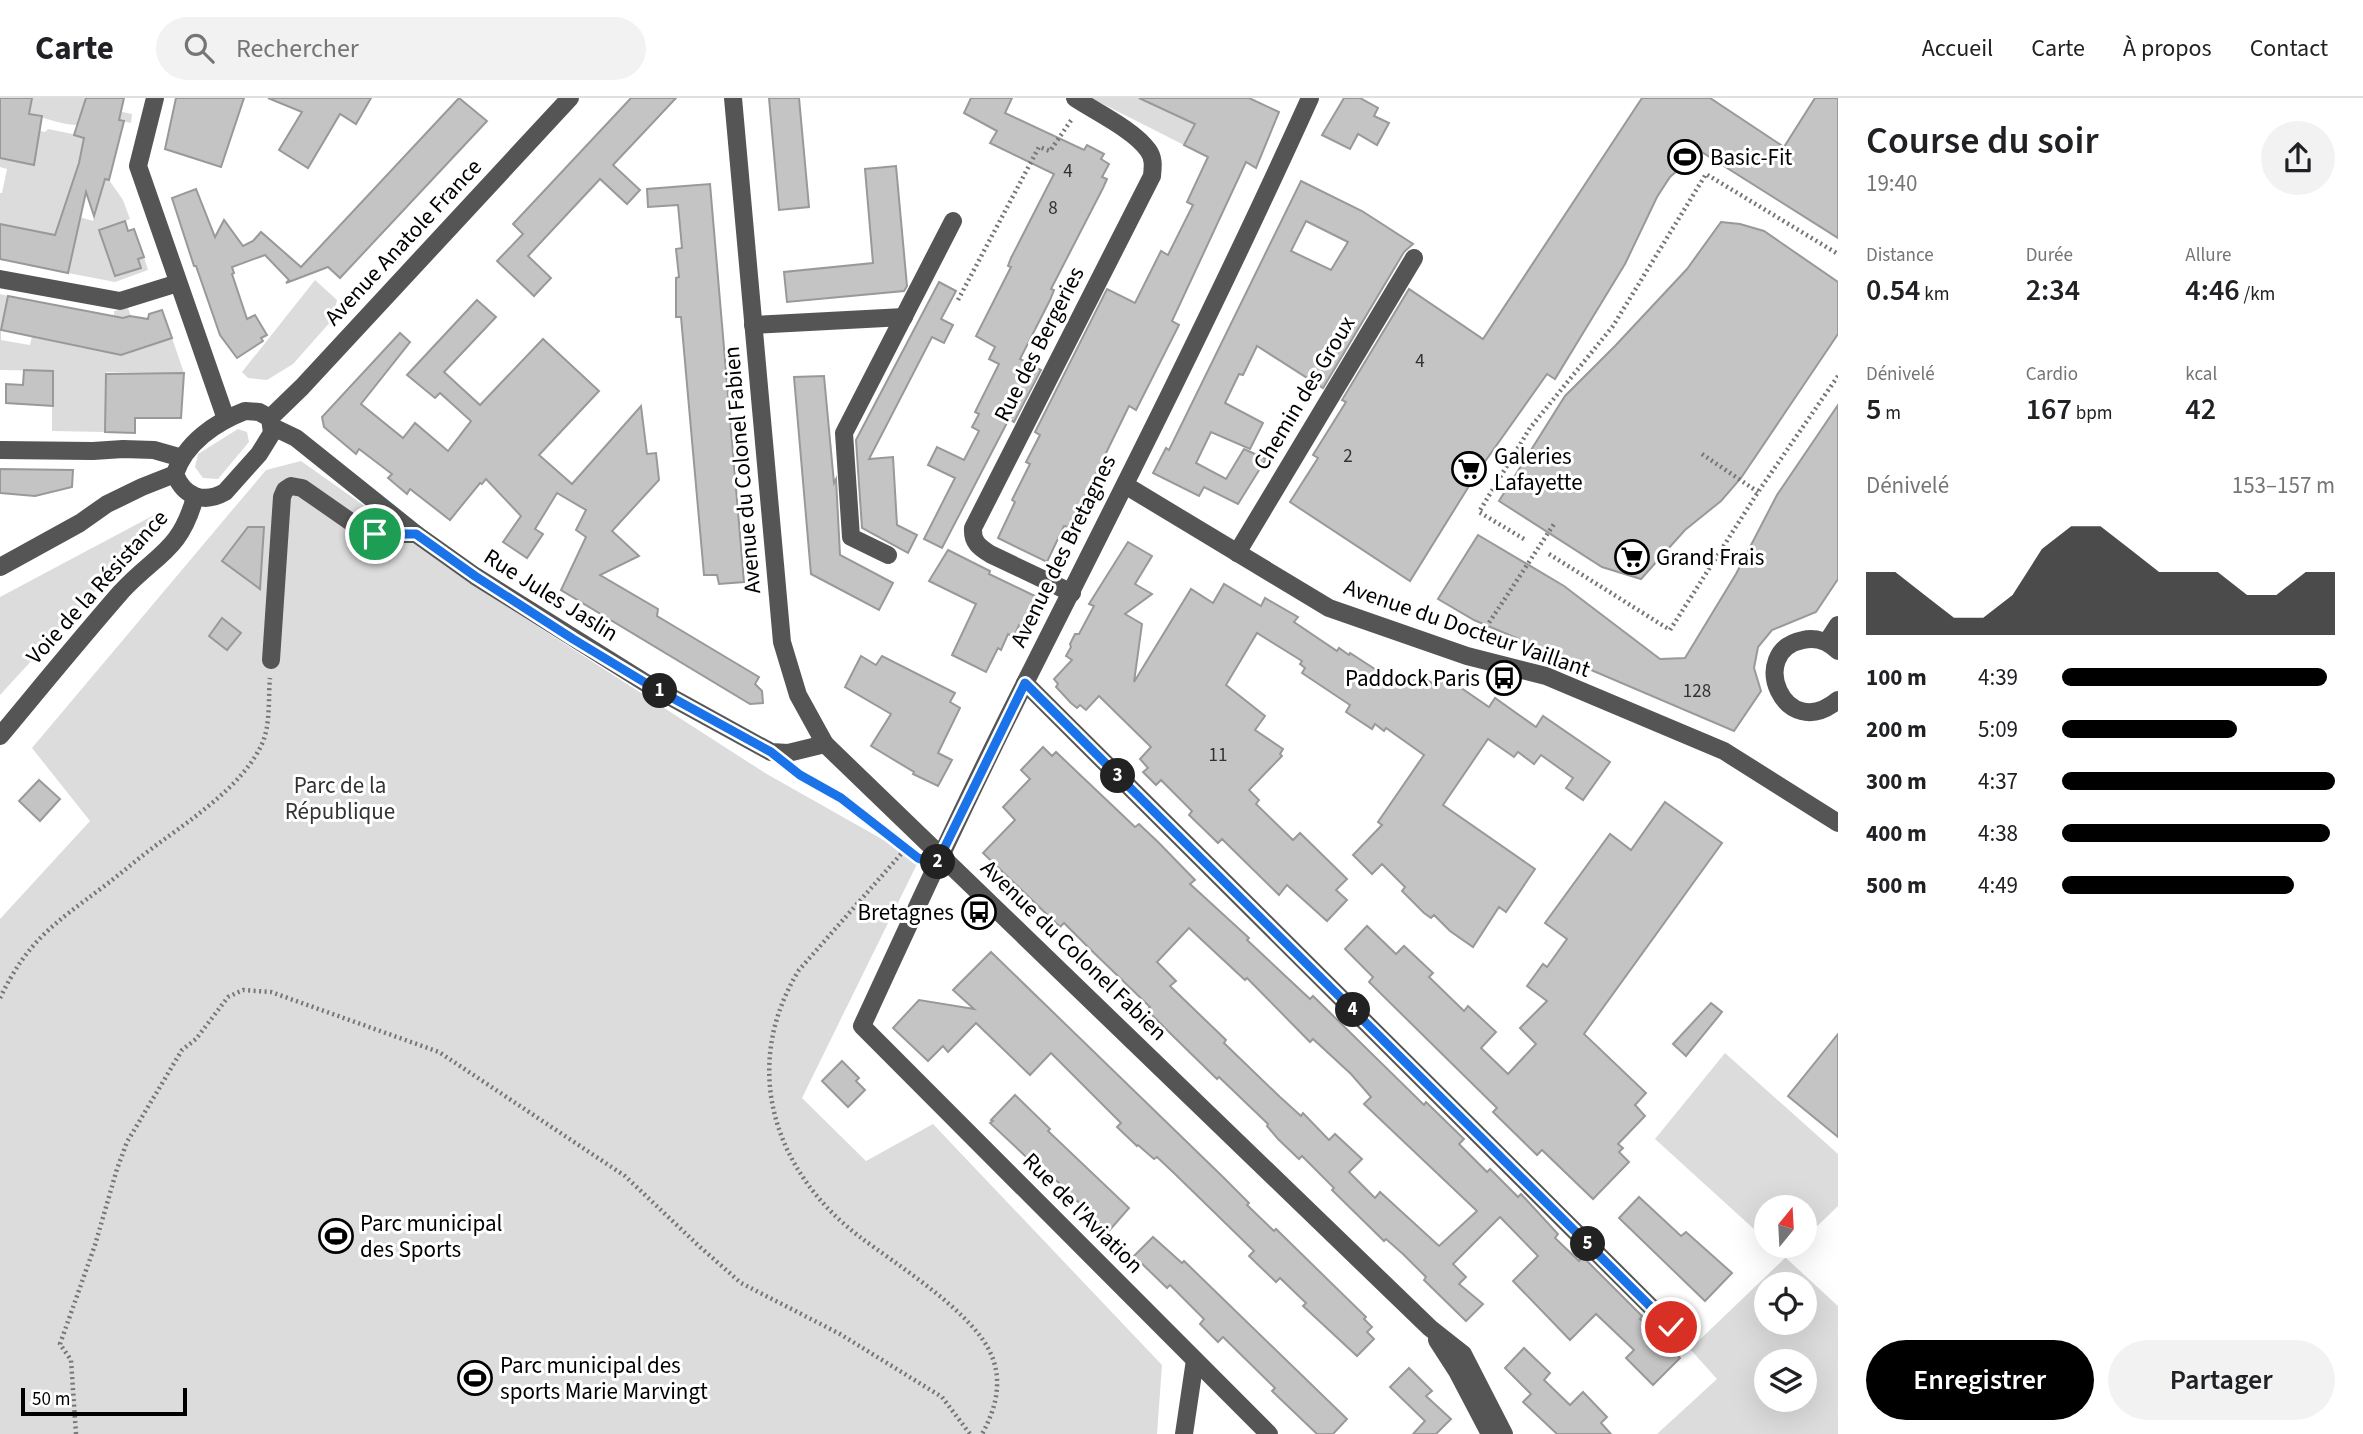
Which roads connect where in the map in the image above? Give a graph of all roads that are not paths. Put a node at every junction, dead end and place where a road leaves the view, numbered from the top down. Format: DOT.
graph roads {
  1 [pos="155,98"];
  2 [pos="570,98"];
  3 [pos="733,98"];
  4 [pos="1310,98"];
  5 [pos="1079,101"];
  6 [pos="953,221"];
  7 [pos="1414,258"];
  8 [pos="0,279"];
  9 [pos="178,283"];
  10 [pos="904,317"];
  11 [pos="753,325"];
  12 [pos="226,419"];
  13 [pos="271,423"];
  14 [pos="0,450"];
  15 [pos="179,466"];
  16 [pos="1125,485"];
  17 [pos="195,497"];
  18 [pos="416,534"];
  19 [pos="1237,553"];
  20 [pos="888,555"];
  21 [pos="0,567"];
  22 [pos="1072,593"];
  23 [pos="1838,625"];
  24 [pos="1832,647"];
  25 [pos="271,660"];
  26 [pos="1025,683"];
  27 [pos="1838,700"];
  28 [pos="0,736"];
  29 [pos="825,744"];
  30 [pos="1838,823"];
  31 [pos="940,857"];
  32 [pos="862,1026"];
  33 [pos="1671,1327"];
  34 [pos="1430,1328"];
  35 [pos="1195,1360"];
  36 [pos="1184,1434"];
  37 [pos="1269,1434"];
  38 [pos="1490,1434"];
  39 [pos="1504,1434"];
  1 -- 9 [label="street"];
  2 -- 13 [label="street, Avenue Anatole France"];
  3 -- 11 [label="street, Avenue du Colonel Fabien"];
  4 -- 16 [label="street, Avenue des Bretagnes"];
  5 -- 22 [label="street, Rue des Bergeries"];
  6 -- 10 [label="street"];
  7 -- 19 [label="street, Chemin des Groux"];
  8 -- 9 [label="street"];
  9 -- 12 [label="street"];
  10 -- 11 [label="street"];
  10 -- 20 [label="street"];
  11 -- 29 [label="street, Avenue du Colonel Fabien"];
  12 -- 13 [label="street"];
  12 -- 15 [label="street"];
  13 -- 17 [label="street, Avenue Anatole France"];
  13 -- 18 [label="street, Rue Jules Jaslin"];
  14 -- 15 [label="street"];
  15 -- 17 [label="street"];
  15 -- 21 [label="street"];
  16 -- 19 [label="street, Avenue du Docteur Vaillant"];
  16 -- 22 [label="street, Avenue des Bretagnes"];
  17 -- 28 [label="street, Voie de la Résistance"];
  18 -- 25 [label="street"];
  18 -- 29 [label="street, Rue Jules Jaslin"];
  19 -- 30 [label="street, Avenue du Docteur Vaillant"];
  22 -- 26 [label="street, Avenue des Bretagnes"];
  23 -- 24 [label="street"];
  24 -- 27 [label="street"];
  26 -- 31 [label="street, Avenue des Bretagnes"];
  26 -- 33 [label="street"];
  29 -- 31 [label="street, Avenue du Colonel Fabien"];
  31 -- 32 [label="street, Avenue des Bretagnes"];
  31 -- 34 [label="street, Avenue du Colonel Fabien"];
  32 -- 35 [label="street, Rue de l'Aviation"];
  34 -- 38 [label="street, Avenue du Colonel Fabien"];
  34 -- 39 [label="street, Avenue du Colonel Fabien"];
  35 -- 36 [label="street"];
  35 -- 37 [label="street, Rue de l'Aviation"];
}
